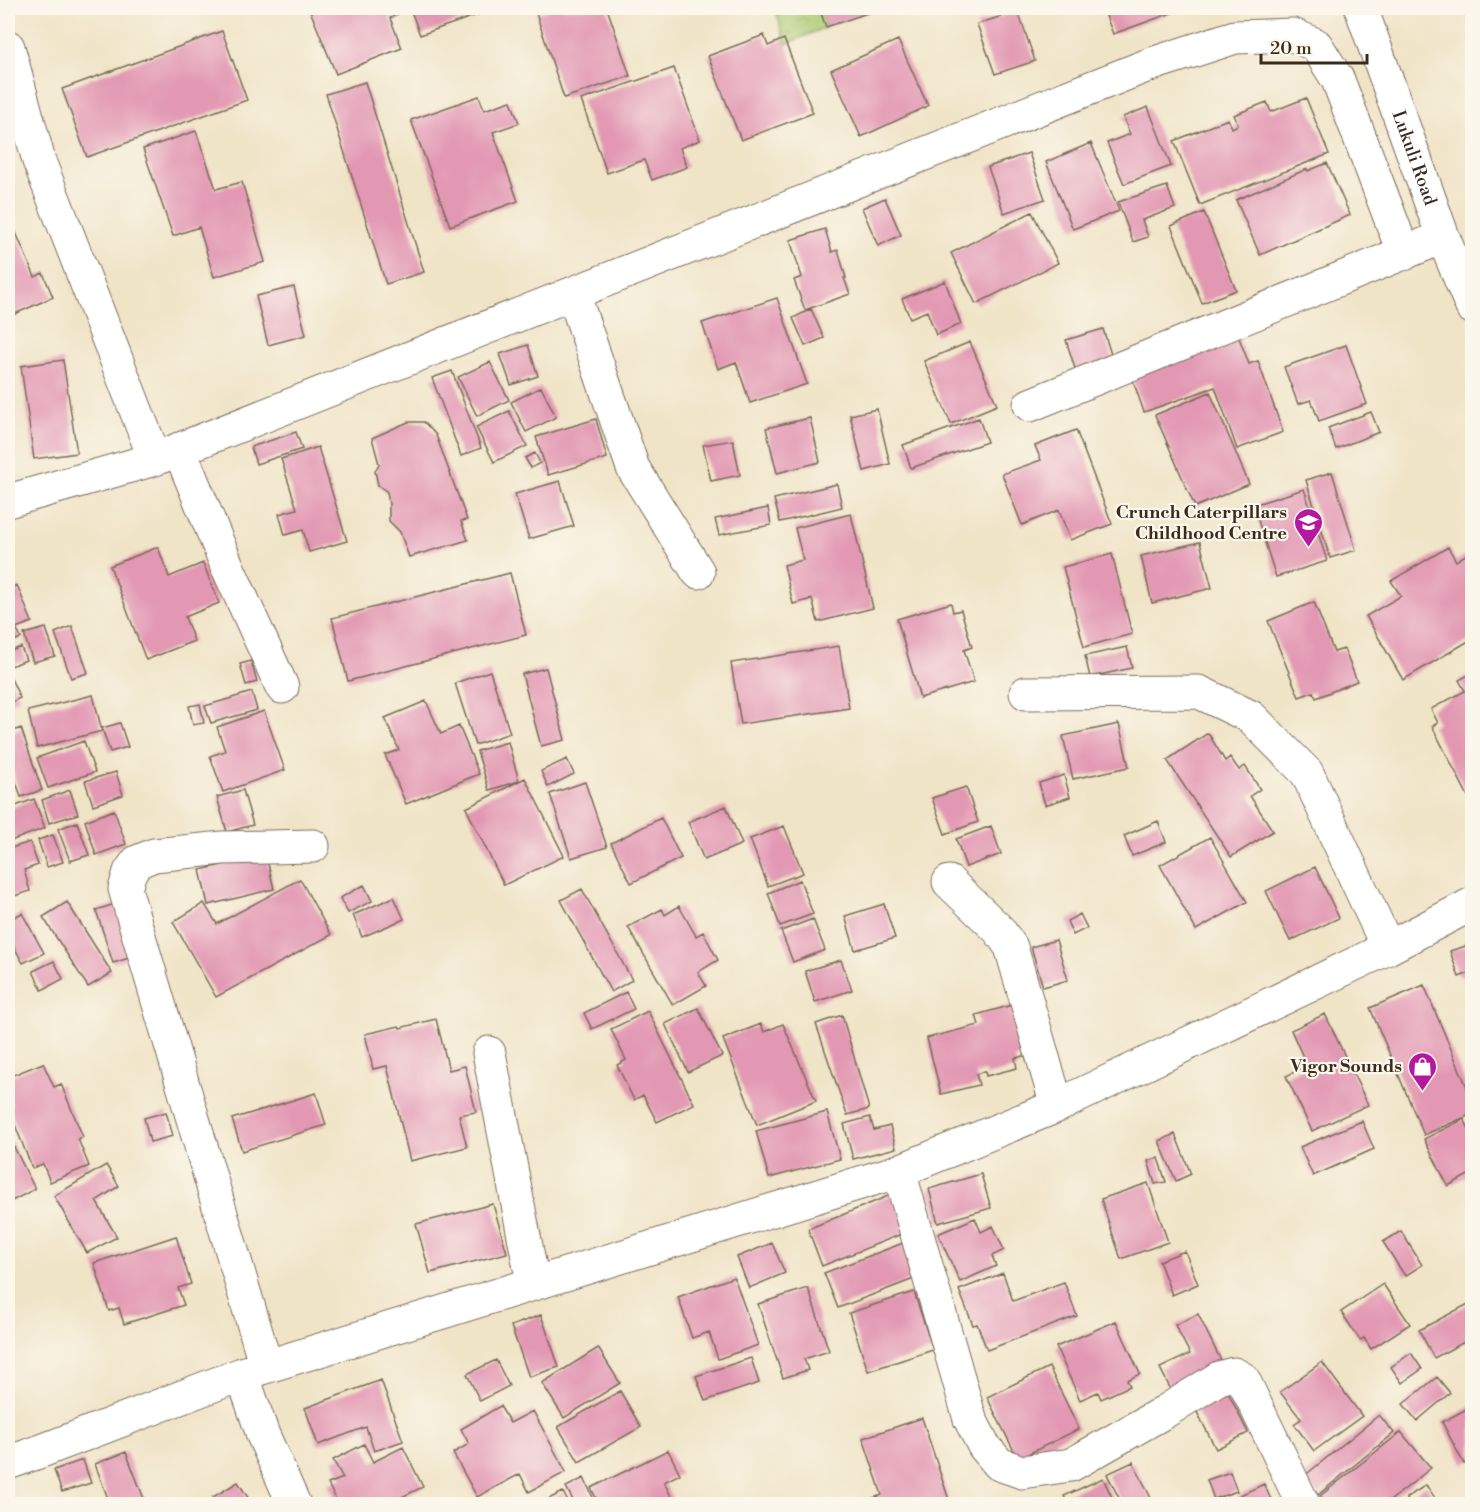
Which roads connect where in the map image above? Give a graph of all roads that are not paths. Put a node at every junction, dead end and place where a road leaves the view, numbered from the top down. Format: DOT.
graph roads {
  1 [pos="1361,8"];
  2 [pos="8,47"];
  3 [pos="1443,237"];
  4 [pos="1404,254"];
  5 [pos="573,293"];
  6 [pos="1473,307"];
  7 [pos="1030,405"];
  8 [pos="167,454"];
  9 [pos="8,501"];
  10 [pos="698,572"];
  11 [pos="282,687"];
  12 [pos="1026,693"];
  13 [pos="313,846"];
  14 [pos="949,882"];
  15 [pos="1473,904"];
  16 [pos="1388,948"];
  17 [pos="489,1053"];
  18 [pos="1057,1106"];
  19 [pos="899,1171"];
  20 [pos="533,1283"];
  21 [pos="254,1370"];
  22 [pos="8,1463"];
  23 [pos="294,1504"];
  24 [pos="1303,1504"];
  1 -- 3 [label="street, Lukuli Road"];
  2 -- 8 [label="street"];
  3 -- 4 [label="street"];
  3 -- 6 [label="street, Lukuli Road"];
  4 -- 5 [label="street"];
  4 -- 7 [label="street"];
  5 -- 8 [label="street"];
  5 -- 10 [label="street"];
  8 -- 9 [label="street"];
  8 -- 11 [label="street"];
  12 -- 16 [label="street"];
  13 -- 21 [label="street"];
  14 -- 18 [label="street"];
  15 -- 16 [label="street"];
  16 -- 18 [label="street"];
  17 -- 20 [label="street"];
  18 -- 19 [label="street"];
  19 -- 20 [label="street"];
  19 -- 24 [label="street"];
  20 -- 21 [label="street"];
  21 -- 22 [label="street"];
  21 -- 23 [label="street"];
}
